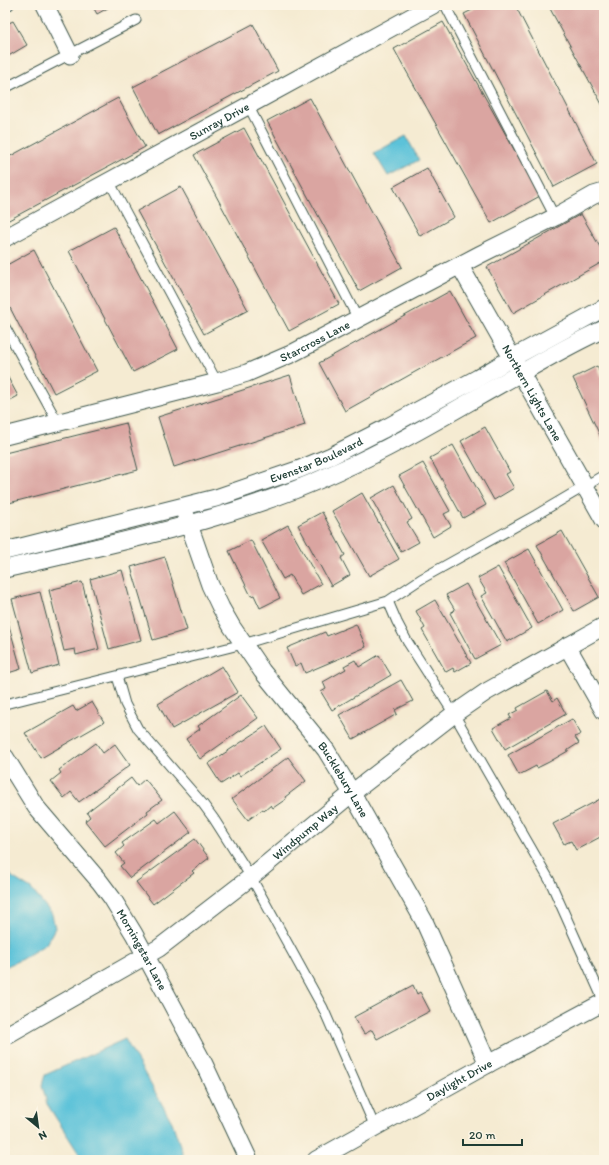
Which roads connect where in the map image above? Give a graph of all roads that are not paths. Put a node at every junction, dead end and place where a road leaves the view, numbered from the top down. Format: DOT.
graph roads {
  1 [pos="45,5"];
  2 [pos="433,5"];
  3 [pos="445,5"];
  4 [pos="136,20"];
  5 [pos="70,54"];
  6 [pos="8,87"];
  7 [pos="248,105"];
  8 [pos="109,181"];
  9 [pos="604,192"];
  10 [pos="555,216"];
  11 [pos="5,238"];
  12 [pos="460,266"];
  13 [pos="604,308"];
  14 [pos="358,319"];
  15 [pos="5,327"];
  16 [pos="604,330"];
  17 [pos="512,358"];
  18 [pos="521,373"];
  19 [pos="217,382"];
  20 [pos="58,424"];
  21 [pos="5,436"];
  22 [pos="604,475"];
  23 [pos="585,485"];
  24 [pos="183,507"];
  25 [pos="604,520"];
  26 [pos="189,524"];
  27 [pos="5,551"];
  28 [pos="5,570"];
  29 [pos="388,600"];
  30 [pos="604,626"];
  31 [pos="243,644"];
  32 [pos="567,646"];
  33 [pos="117,676"];
  34 [pos="5,704"];
  35 [pos="604,711"];
  36 [pos="454,714"];
  37 [pos="5,757"];
  38 [pos="352,793"];
  39 [pos="251,877"];
  40 [pos="146,956"];
  41 [pos="604,1002"];
  42 [pos="5,1036"];
  43 [pos="488,1064"];
  44 [pos="375,1127"];
  45 [pos="249,1160"];
  46 [pos="316,1160"];
  1 -- 5 [label="street"];
  2 -- 7 [label="street, Sunray Drive"];
  3 -- 10 [label="lane"];
  4 -- 5 [label="lane"];
  5 -- 6 [label="lane"];
  7 -- 8 [label="street, Sunray Drive"];
  7 -- 14 [label="lane"];
  8 -- 11 [label="street, Sunray Drive"];
  8 -- 19 [label="lane"];
  9 -- 10 [label="street, Starcross Lane"];
  10 -- 12 [label="street, Starcross Lane"];
  12 -- 14 [label="street, Starcross Lane"];
  12 -- 17 [label="street, Northern Lights Lane"];
  13 -- 17 [label="street, Evenstar Boulevard"];
  14 -- 19 [label="street, Starcross Lane"];
  15 -- 20 [label="lane"];
  16 -- 18 [label="street, Evenstar Boulevard"];
  17 -- 18 [label="street, Northern Lights Lane"];
  17 -- 24 [label="street, Evenstar Boulevard"];
  18 -- 23 [label="street, Northern Lights Lane"];
  18 -- 26 [label="street, Evenstar Boulevard"];
  19 -- 20 [label="street, Starcross Lane"];
  20 -- 21 [label="street, Starcross Lane"];
  22 -- 23 [label="lane"];
  23 -- 25 [label="street, Northern Lights Lane"];
  23 -- 29 [label="lane"];
  24 -- 26 [label="street, Bucklebury Lane"];
  24 -- 27 [label="street, Evenstar Boulevard"];
  26 -- 28 [label="street, Evenstar Boulevard"];
  26 -- 31 [label="street, Bucklebury Lane"];
  29 -- 31 [label="lane"];
  29 -- 36 [label="lane"];
  30 -- 32 [label="street, Windpump Way"];
  31 -- 33 [label="lane"];
  31 -- 38 [label="street, Bucklebury Lane"];
  32 -- 35 [label="street"];
  32 -- 36 [label="street, Windpump Way"];
  33 -- 34 [label="lane"];
  33 -- 39 [label="lane"];
  36 -- 38 [label="street, Windpump Way"];
  36 -- 41 [label="lane"];
  37 -- 40 [label="street, Morningstar Lane"];
  38 -- 39 [label="street, Windpump Way"];
  38 -- 43 [label="street, Bucklebury Lane"];
  39 -- 40 [label="street, Windpump Way"];
  39 -- 44 [label="lane"];
  40 -- 42 [label="street, Windpump Way"];
  40 -- 45 [label="street, Morningstar Lane"];
  41 -- 43 [label="street, Daylight Drive"];
  43 -- 44 [label="street, Daylight Drive"];
  44 -- 46 [label="street, Daylight Drive"];
}
